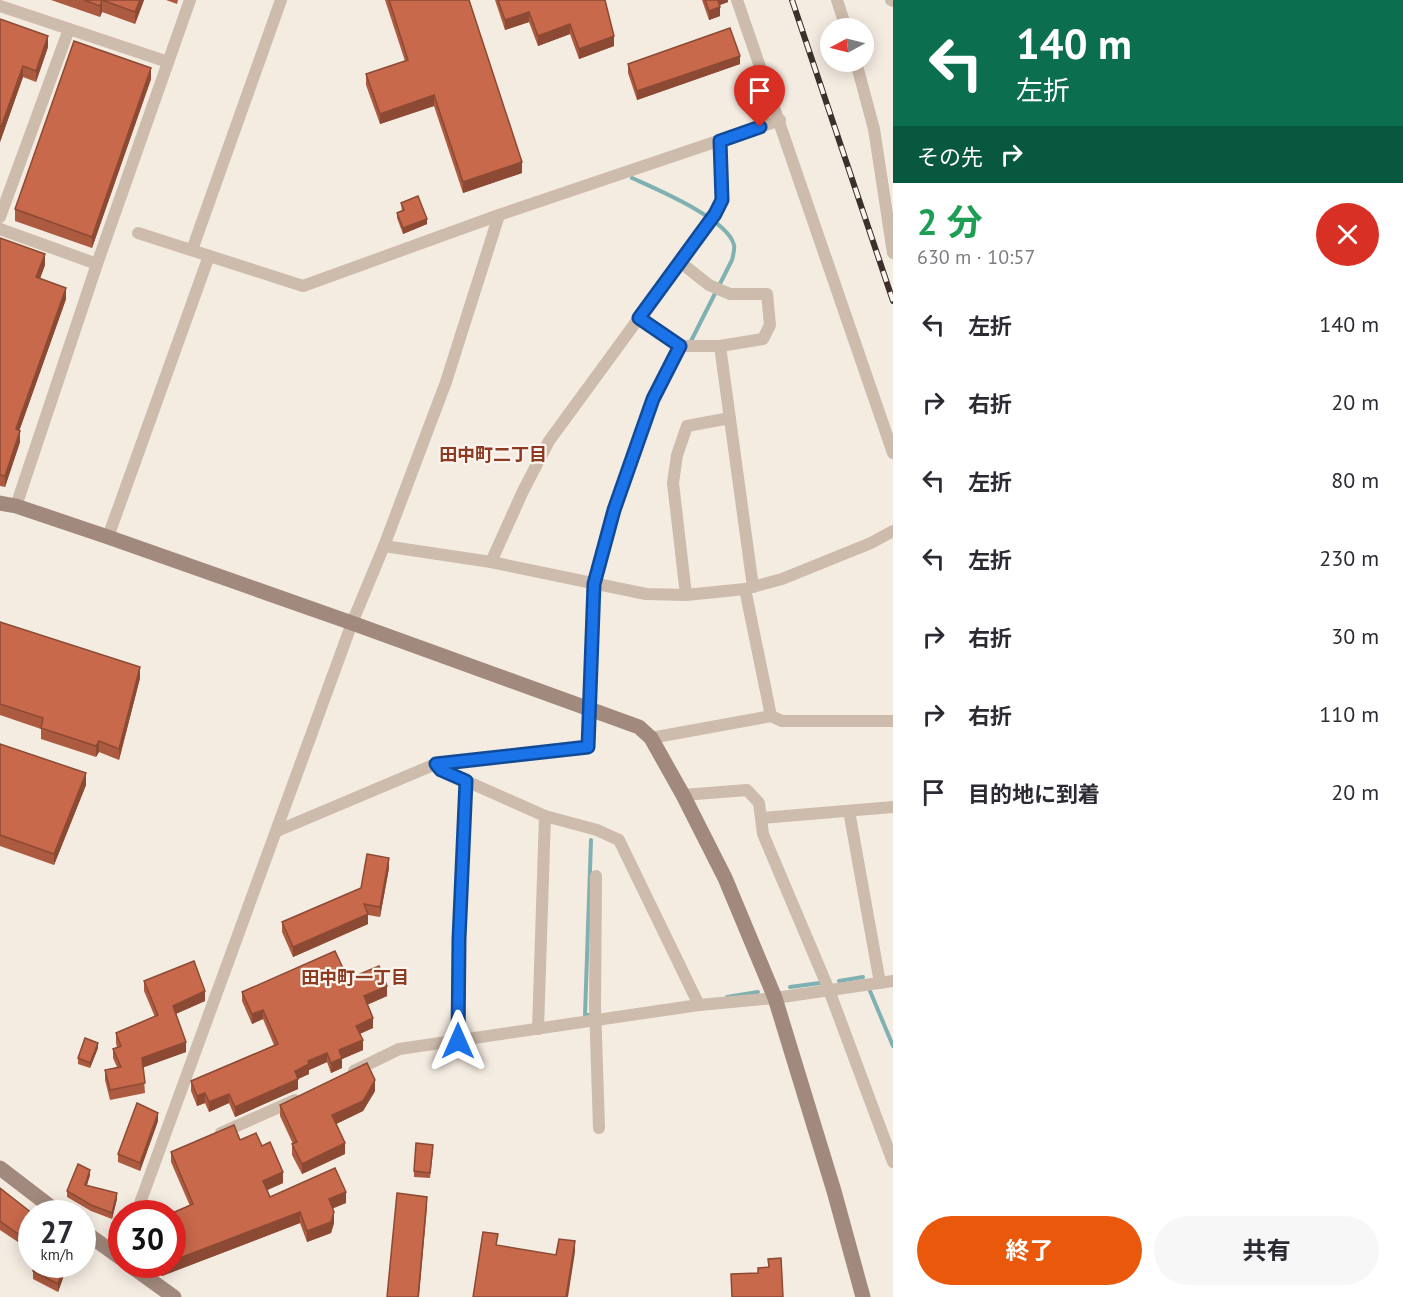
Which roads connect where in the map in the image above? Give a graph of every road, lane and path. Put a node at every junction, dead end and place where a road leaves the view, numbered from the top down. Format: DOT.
graph roads {
  1 [pos="190,0"];
  2 [pos="281,0"];
  3 [pos="737,0"];
  4 [pos="837,0"];
  5 [pos="0,6"];
  6 [pos="843,18"];
  7 [pos="69,29"];
  8 [pos="168,62"];
  9 [pos="859,72"];
  10 [pos="780,120"];
  11 [pos="720,141"];
  12 [pos="499,215"];
  13 [pos="0,217"];
  14 [pos="0,229"];
  15 [pos="138,233"];
  16 [pos="192,250"];
  17 [pos="893,253"];
  18 [pos="208,256"];
  19 [pos="680,262"];
  20 [pos="97,264"];
  21 [pos="639,318"];
  22 [pos="680,346"];
  23 [pos="720,346"];
  24 [pos="730,418"];
  25 [pos="893,453"];
  26 [pos="0,502"];
  27 [pos="16,506"];
  28 [pos="893,531"];
  29 [pos="108,537"];
  30 [pos="384,546"];
  31 [pos="491,562"];
  32 [pos="594,584"];
  33 [pos="749,588"];
  34 [pos="686,595"];
  35 [pos="352,623"];
  36 [pos="590,708"];
  37 [pos="771,716"];
  38 [pos="893,721"];
  39 [pos="651,738"];
  40 [pos="436,764"];
  41 [pos="466,781"];
  42 [pos="683,795"];
  43 [pos="893,807"];
  44 [pos="849,811"];
  45 [pos="545,816"];
  46 [pos="761,818"];
  47 [pos="277,831"];
  48 [pos="596,876"];
  49 [pos="887,982"];
  50 [pos="829,990"];
  51 [pos="775,998"];
  52 [pos="699,1005"];
  53 [pos="596,1020"];
  54 [pos="538,1029"];
  55 [pos="458,1041"];
  56 [pos="339,1078"];
  57 [pos="308,1093"];
  58 [pos="599,1128"];
  59 [pos="207,1139"];
  60 [pos="177,1152"];
  61 [pos="156,1160"];
  62 [pos="893,1162"];
  63 [pos="0,1168"];
  64 [pos="42,1200"];
  65 [pos="141,1200"];
  66 [pos="148,1278"];
  67 [pos="174,1297"];
  68 [pos="863,1297"];
  1 -- 8 [label="street"];
  2 -- 16 [label="street"];
  3 -- 10 [label="street"];
  4 -- 6 [label="street"];
  5 -- 7 [label="street"];
  7 -- 8 [label="street"];
  7 -- 13 [label="street"];
  8 -- 20 [label="street"];
  9 -- 17 [label="street"];
  10 -- 11 [label="street"];
  10 -- 25 [label="street"];
  11 -- 12 [label="street"];
  11 -- 19 [label="street"];
  12 -- 18 [label="street"];
  12 -- 30 [label="street"];
  14 -- 20 [label="street"];
  15 -- 16 [label="street"];
  16 -- 18 [label="street"];
  18 -- 29 [label="street"];
  19 -- 21 [label="street"];
  19 -- 23 [label="street"];
  20 -- 27 [label="street"];
  21 -- 22 [label="street"];
  21 -- 31 [label="street"];
  22 -- 23 [label="street"];
  22 -- 32 [label="street"];
  23 -- 24 [label="street"];
  24 -- 33 [label="street"];
  24 -- 34 [label="street"];
  26 -- 27 [label="street"];
  27 -- 29 [label="street"];
  28 -- 33 [label="street"];
  29 -- 35 [label="street"];
  30 -- 31 [label="street"];
  30 -- 35 [label="street"];
  31 -- 32 [label="street"];
  32 -- 34 [label="street"];
  32 -- 36 [label="street"];
  33 -- 34 [label="street"];
  33 -- 37 [label="street"];
  35 -- 36 [label="street"];
  35 -- 47 [label="street"];
  36 -- 39 [label="street"];
  36 -- 40 [label="street"];
  37 -- 38 [label="street"];
  37 -- 39 [label="street"];
  39 -- 42 [label="street"];
  40 -- 41 [label="street"];
  40 -- 47 [label="street"];
  41 -- 45 [label="street"];
  41 -- 55 [label="street"];
  42 -- 46 [label="street"];
  42 -- 51 [label="street"];
  43 -- 44 [label="street"];
  44 -- 46 [label="street"];
  44 -- 49 [label="street"];
  45 -- 52 [label="street"];
  45 -- 54 [label="street"];
  46 -- 50 [label="street"];
  47 -- 61 [label="street"];
  48 -- 53 [label="street"];
  49 -- 50 [label="street"];
  50 -- 51 [label="street"];
  50 -- 62 [label="street"];
  51 -- 52 [label="street"];
  51 -- 68 [label="street"];
  52 -- 53 [label="street"];
  53 -- 54 [label="street"];
  53 -- 58 [label="street"];
  54 -- 55 [label="street"];
  55 -- 56 [label="street"];
  57 -- 59 [label="street"];
  60 -- 61 [label="street"];
  61 -- 65 [label="street"];
  63 -- 64 [label="street"];
  66 -- 67 [label="street"];
}
